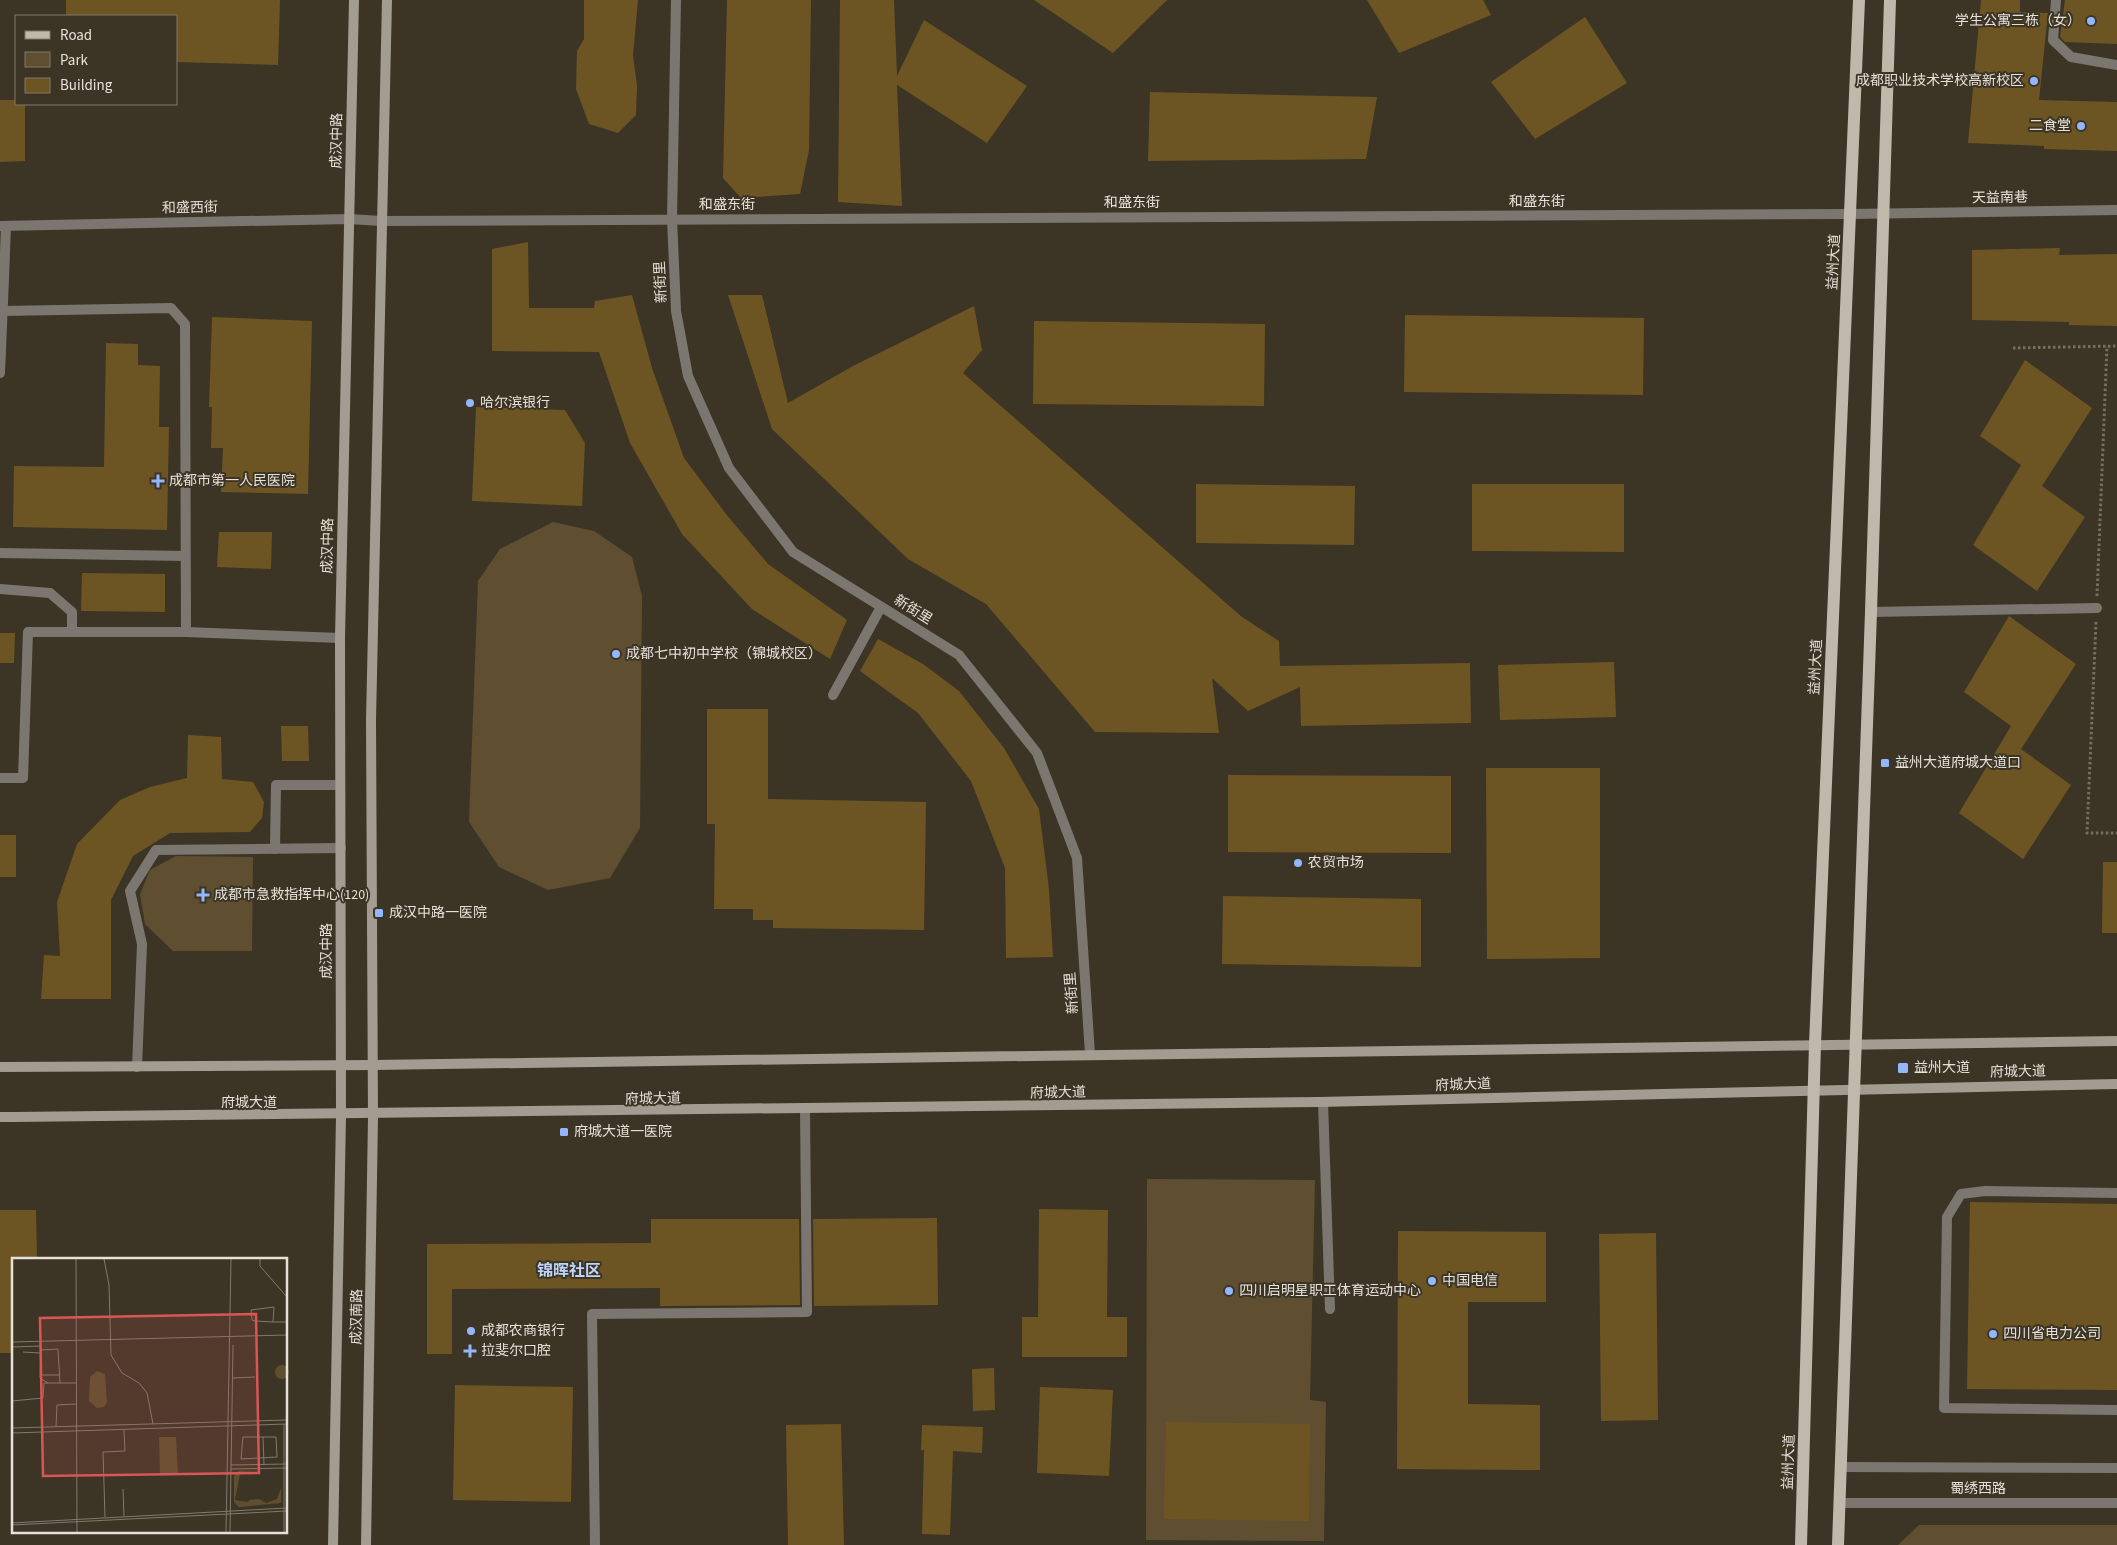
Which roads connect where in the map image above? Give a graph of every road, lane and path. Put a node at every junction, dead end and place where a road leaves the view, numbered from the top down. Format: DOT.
graph roads {
  1 [pos="354,0"];
  2 [pos="386,0"];
  3 [pos="676,0"];
  4 [pos="1859,0"];
  5 [pos="1890,0"];
  6 [pos="2056,0"];
  7 [pos="2117,65"];
  8 [pos="2117,210"];
  9 [pos="1851,214"];
  10 [pos="1883,214"];
  11 [pos="349,219"];
  12 [pos="672,219"];
  13 [pos="381,221"];
  14 [pos="3,226"];
  15 [pos="2,278"];
  16 [pos="3,311"];
  17 [pos="1,336"];
  18 [pos="2117,346"];
  19 [pos="2013,348"];
  20 [pos="0,373"];
  21 [pos="0,553"];
  22 [pos="185,556"];
  23 [pos="0,589"];
  24 [pos="881,607"];
  25 [pos="2097,608"];
  26 [pos="1871,612"];
  27 [pos="72,632"];
  28 [pos="186,632"];
  29 [pos="340,638"];
  30 [pos="833,695"];
  31 [pos="0,778"];
  32 [pos="340,785"];
  33 [pos="341,848"];
  34 [pos="275,849"];
  35 [pos="2117,1041"];
  36 [pos="1815,1044"];
  37 [pos="1856,1044"];
  38 [pos="1090,1054"];
  39 [pos="340,1065"];
  40 [pos="373,1065"];
  41 [pos="0,1067"];
  42 [pos="137,1067"];
  43 [pos="2117,1084"];
  44 [pos="1855,1088"];
  45 [pos="1814,1089"];
  46 [pos="340,1092"];
  47 [pos="1323,1102"];
  48 [pos="805,1110"];
  49 [pos="341,1116"];
  50 [pos="0,1117"];
  51 [pos="373,1117"];
  52 [pos="2117,1193"];
  53 [pos="1330,1309"];
  54 [pos="2117,1410"];
  55 [pos="1840,1467"];
  56 [pos="2117,1468"];
  57 [pos="1840,1503"];
  58 [pos="2117,1503"];
  59 [pos="333,1545"];
  60 [pos="366,1545"];
  61 [pos="596,1545"];
  62 [pos="1801,1545"];
  63 [pos="1838,1545"];
  1 -- 11 [label="main road, 成汉中路"];
  2 -- 13 [label="main road"];
  3 -- 12 [label="street, 新街里"];
  4 -- 9 [label="main road, 益州大道"];
  5 -- 10 [label="main road"];
  6 -- 7 [label="street"];
  8 -- 10 [label="street, 天益南巷"];
  9 -- 10 [label="street, 和盛东街"];
  9 -- 12 [label="street, 和盛东街"];
  9 -- 36 [label="main road, 益州大道"];
  10 -- 26 [label="main road"];
  11 -- 13 [label="street, 和盛西街"];
  11 -- 14 [label="street, 和盛西街"];
  11 -- 29 [label="main road, 成汉中路"];
  12 -- 13 [label="street, 和盛东街"];
  12 -- 24 [label="street, 新街里"];
  13 -- 40 [label="main road"];
  14 -- 15 [label="street"];
  15 -- 16 [label="street"];
  16 -- 17 [label="street"];
  16 -- 22 [label="street"];
  17 -- 20 [label="street"];
  18 -- 19 [label="path"];
  21 -- 22 [label="street"];
  22 -- 28 [label="street"];
  23 -- 27 [label="street"];
  24 -- 30 [label="street"];
  24 -- 38 [label="street, 新街里"];
  25 -- 26 [label="street"];
  26 -- 37 [label="main road"];
  27 -- 28 [label="street"];
  27 -- 31 [label="street"];
  28 -- 29 [label="street"];
  29 -- 32 [label="main road, 成汉中路"];
  32 -- 33 [label="main road, 成汉中路"];
  32 -- 34 [label="street"];
  33 -- 34 [label="street"];
  33 -- 39 [label="main road, 成汉中路"];
  34 -- 42 [label="street"];
  35 -- 37 [label="main road"];
  36 -- 37 [label="main road"];
  36 -- 38 [label="main road"];
  36 -- 45 [label="main road, 益州大道"];
  37 -- 44 [label="main road"];
  38 -- 40 [label="main road"];
  39 -- 40 [label="main road"];
  39 -- 42 [label="main road"];
  39 -- 46 [label="main road, 成汉中路"];
  40 -- 51 [label="main road, 成汉南路"];
  41 -- 42 [label="main road"];
  43 -- 44 [label="main road, 府城大道"];
  44 -- 45 [label="main road, 府城大道"];
  44 -- 55 [label="main road"];
  45 -- 47 [label="main road, 府城大道"];
  45 -- 62 [label="main road, 益州大道"];
  46 -- 49 [label="main road, 成汉南路"];
  47 -- 48 [label="main road, 府城大道"];
  47 -- 53 [label="street"];
  48 -- 51 [label="main road, 府城大道"];
  48 -- 61 [label="street"];
  49 -- 50 [label="main road, 府城大道"];
  49 -- 51 [label="main road, 府城大道"];
  49 -- 59 [label="main road, 成汉南路"];
  51 -- 60 [label="main road, 成汉南路"];
  52 -- 54 [label="street"];
  55 -- 56 [label="street, 蜀绣西路"];
  55 -- 57 [label="main road"];
  57 -- 58 [label="street, 蜀绣西路"];
  57 -- 63 [label="main road"];
}
